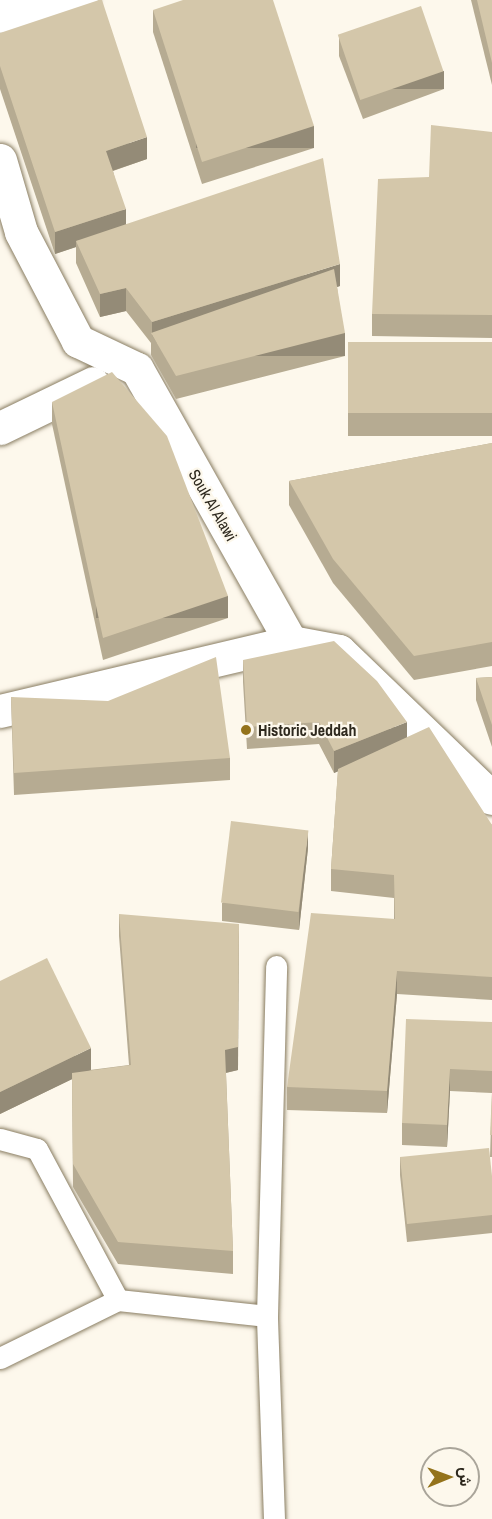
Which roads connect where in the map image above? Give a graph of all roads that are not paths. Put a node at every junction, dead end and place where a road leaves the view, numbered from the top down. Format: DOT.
graph roads {
  1 [pos="81,0"];
  2 [pos="0,16"];
  3 [pos="0,160"];
  4 [pos="129,366"];
  5 [pos="0,428"];
  6 [pos="291,642"];
  7 [pos="0,711"];
  8 [pos="492,798"];
  9 [pos="276,966"];
  10 [pos="0,1139"];
  11 [pos="118,1300"];
  12 [pos="267,1316"];
  13 [pos="0,1358"];
  14 [pos="274,1519"];
  1 -- 2 [label="street"];
  3 -- 4 [label="street, Souk Al Alawi"];
  4 -- 5 [label="street"];
  4 -- 6 [label="street, Souk Al Alawi"];
  6 -- 7 [label="street"];
  6 -- 8 [label="street"];
  9 -- 12 [label="lane"];
  10 -- 11 [label="lane"];
  11 -- 12 [label="lane"];
  11 -- 13 [label="lane"];
  12 -- 14 [label="lane"];
}
